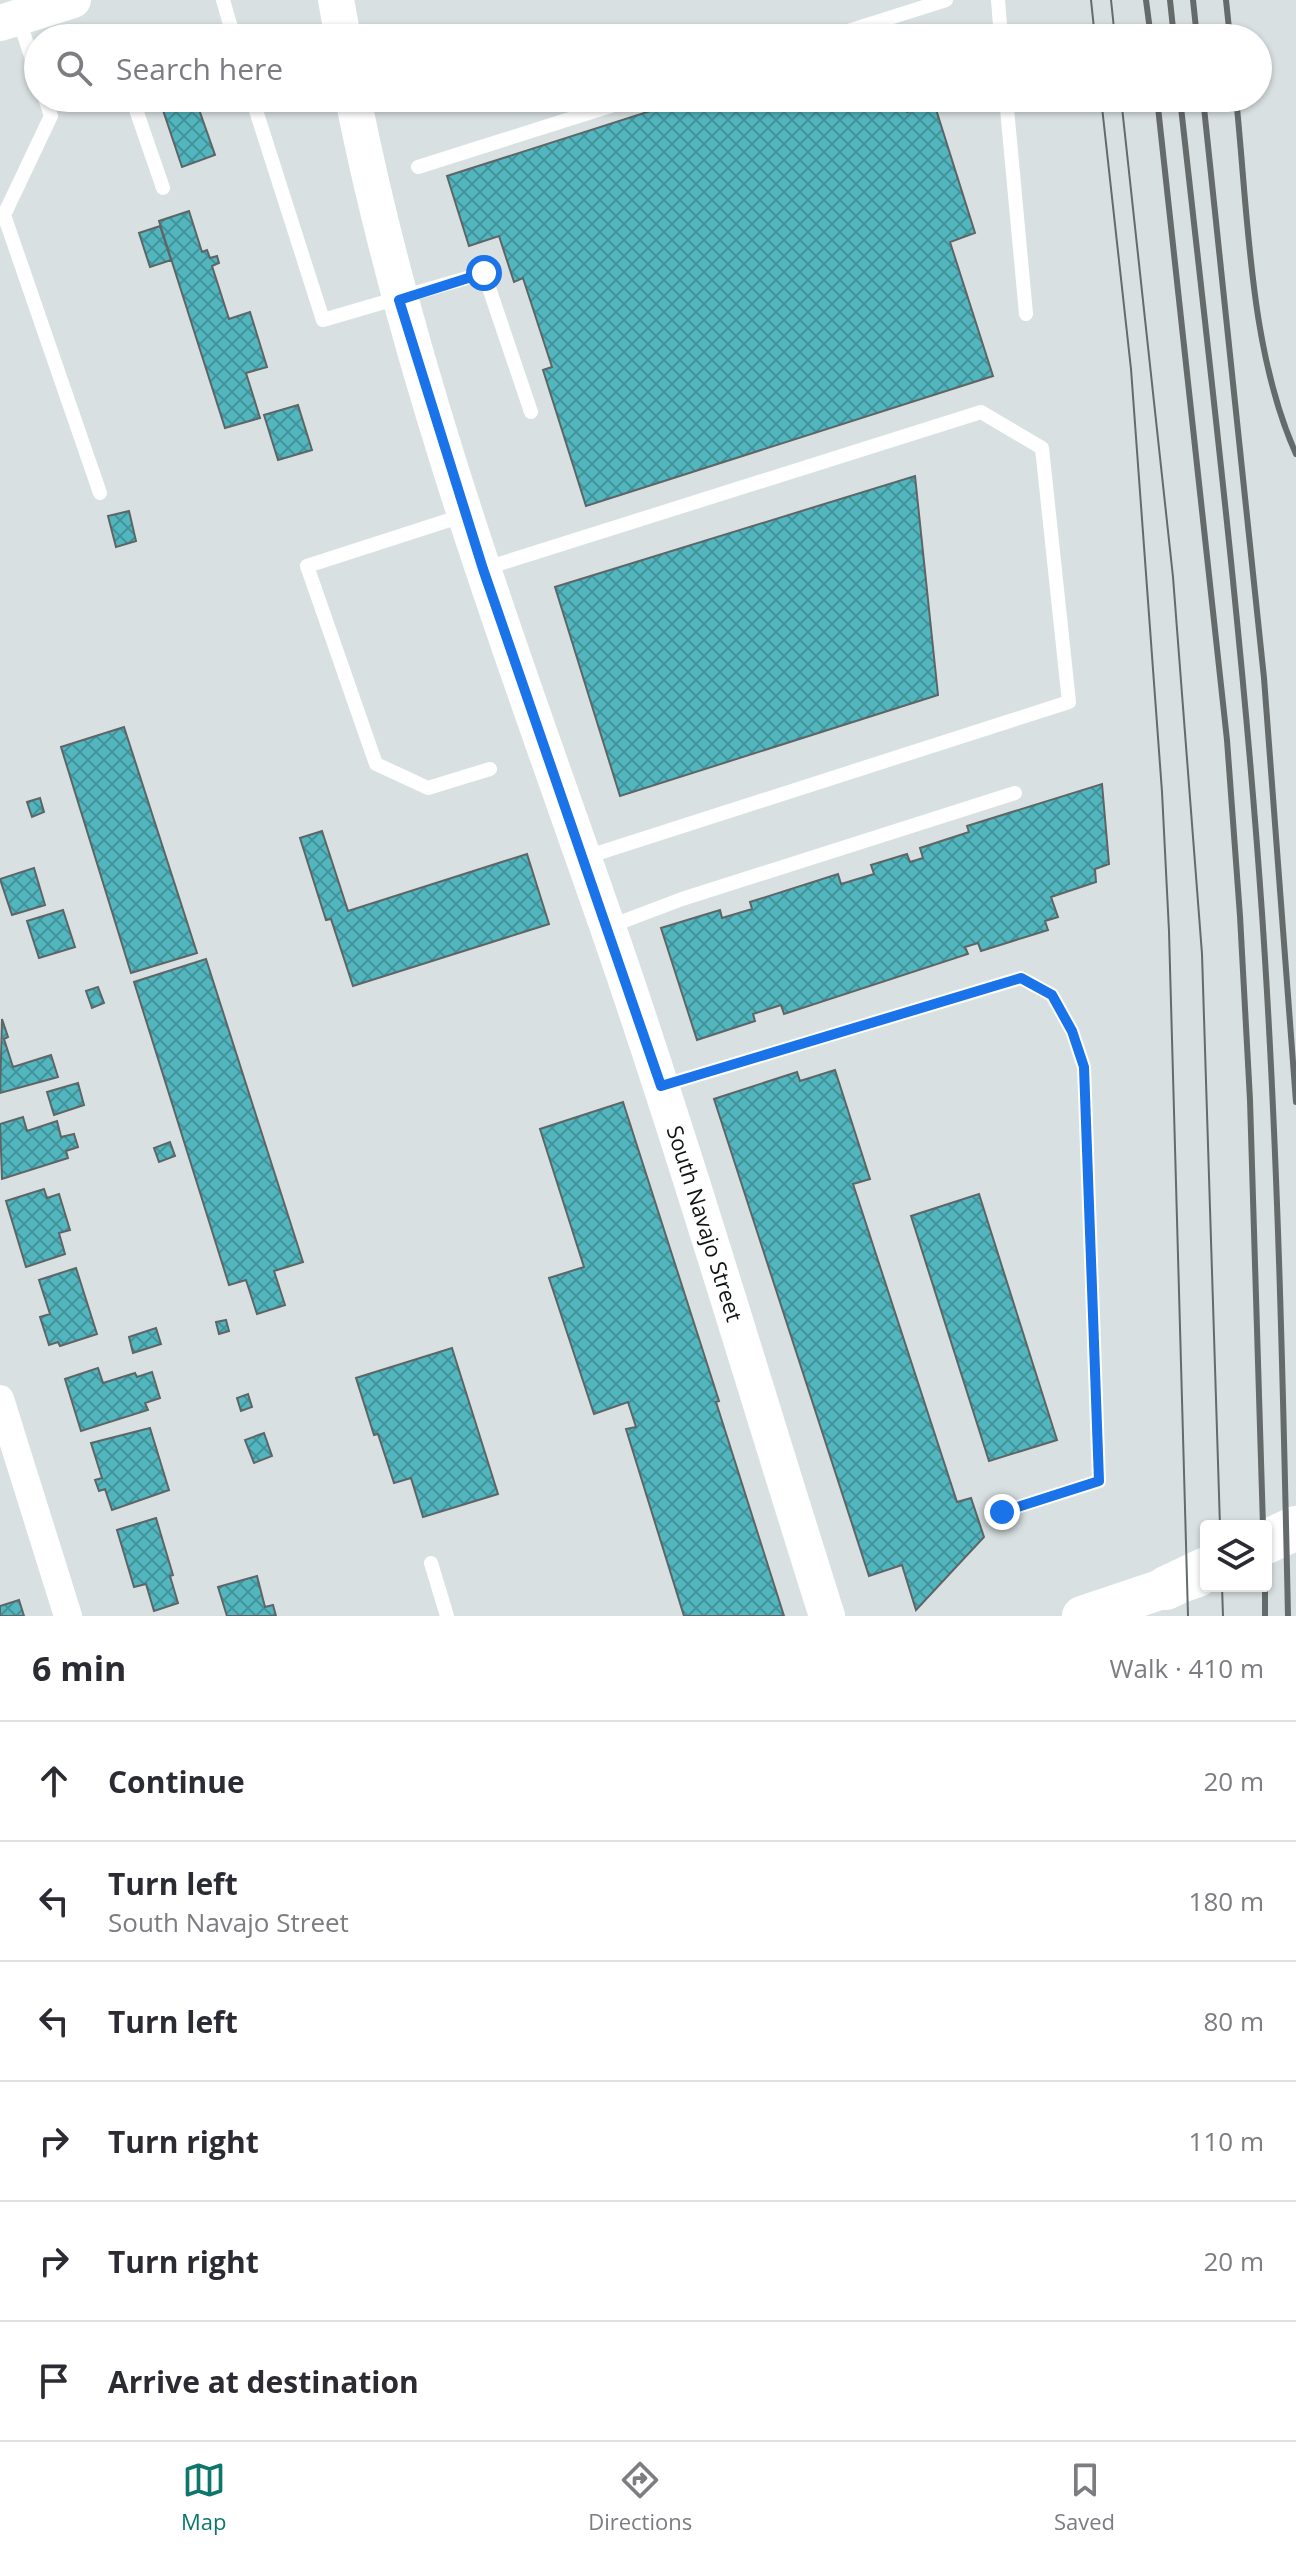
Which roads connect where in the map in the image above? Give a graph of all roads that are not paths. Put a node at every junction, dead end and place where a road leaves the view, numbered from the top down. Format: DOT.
graph roads {
  1 [pos="73,0"];
  2 [pos="223,0"];
  3 [pos="336,0"];
  4 [pos="946,0"];
  5 [pos="998,0"];
  6 [pos="9,20"];
  7 [pos="230,24"];
  8 [pos="340,24"];
  9 [pos="870,24"];
  10 [pos="1000,24"];
  11 [pos="24,49"];
  12 [pos="50,112"];
  13 [pos="137,112"];
  14 [pos="256,112"];
  15 [pos="356,112"];
  16 [pos="592,112"];
  17 [pos="1007,112"];
  18 [pos="418,167"];
  19 [pos="163,188"];
  20 [pos="399,300"];
  21 [pos="1026,314"];
  22 [pos="531,412"];
  23 [pos="100,493"];
  24 [pos="465,514"];
  25 [pos="483,569"];
  26 [pos="490,769"];
  27 [pos="1015,793"];
  28 [pos="583,858"];
  29 [pos="607,927"];
  30 [pos="661,1086"];
  31 [pos="0,1399"];
  32 [pos="1002,1512"];
  33 [pos="1296,1528"];
  34 [pos="1272,1539"];
  35 [pos="1296,1546"];
  36 [pos="1272,1553"];
  37 [pos="431,1563"];
  38 [pos="1193,1577"];
  39 [pos="68,1616"];
  40 [pos="447,1616"];
  41 [pos="827,1616"];
  42 [pos="1082,1616"];
  1 -- 6 [label="street"];
  2 -- 7 [label="lane"];
  3 -- 8 [label="street"];
  4 -- 9 [label="lane"];
  5 -- 10 [label="lane"];
  6 -- 11 [label="lane"];
  12 -- 23 [label="lane"];
  13 -- 19 [label="lane"];
  14 -- 20 [label="lane"];
  15 -- 20 [label="street, South Navajo Street"];
  16 -- 18 [label="lane"];
  17 -- 21 [label="lane"];
  20 -- 22 [label="lane"];
  20 -- 24 [label="street, South Navajo Street"];
  24 -- 25 [label="street, South Navajo Street"];
  24 -- 26 [label="lane"];
  25 -- 28 [label="street, South Navajo Street"];
  25 -- 28 [label="lane"];
  27 -- 29 [label="lane"];
  28 -- 29 [label="street, South Navajo Street"];
  29 -- 30 [label="street, South Navajo Street"];
  30 -- 32 [label="lane"];
  30 -- 41 [label="street, South Navajo Street"];
  31 -- 39 [label="street"];
  33 -- 34 [label="highway"];
  35 -- 36 [label="main road"];
  37 -- 40 [label="lane"];
  38 -- 42 [label="main road"];
}
